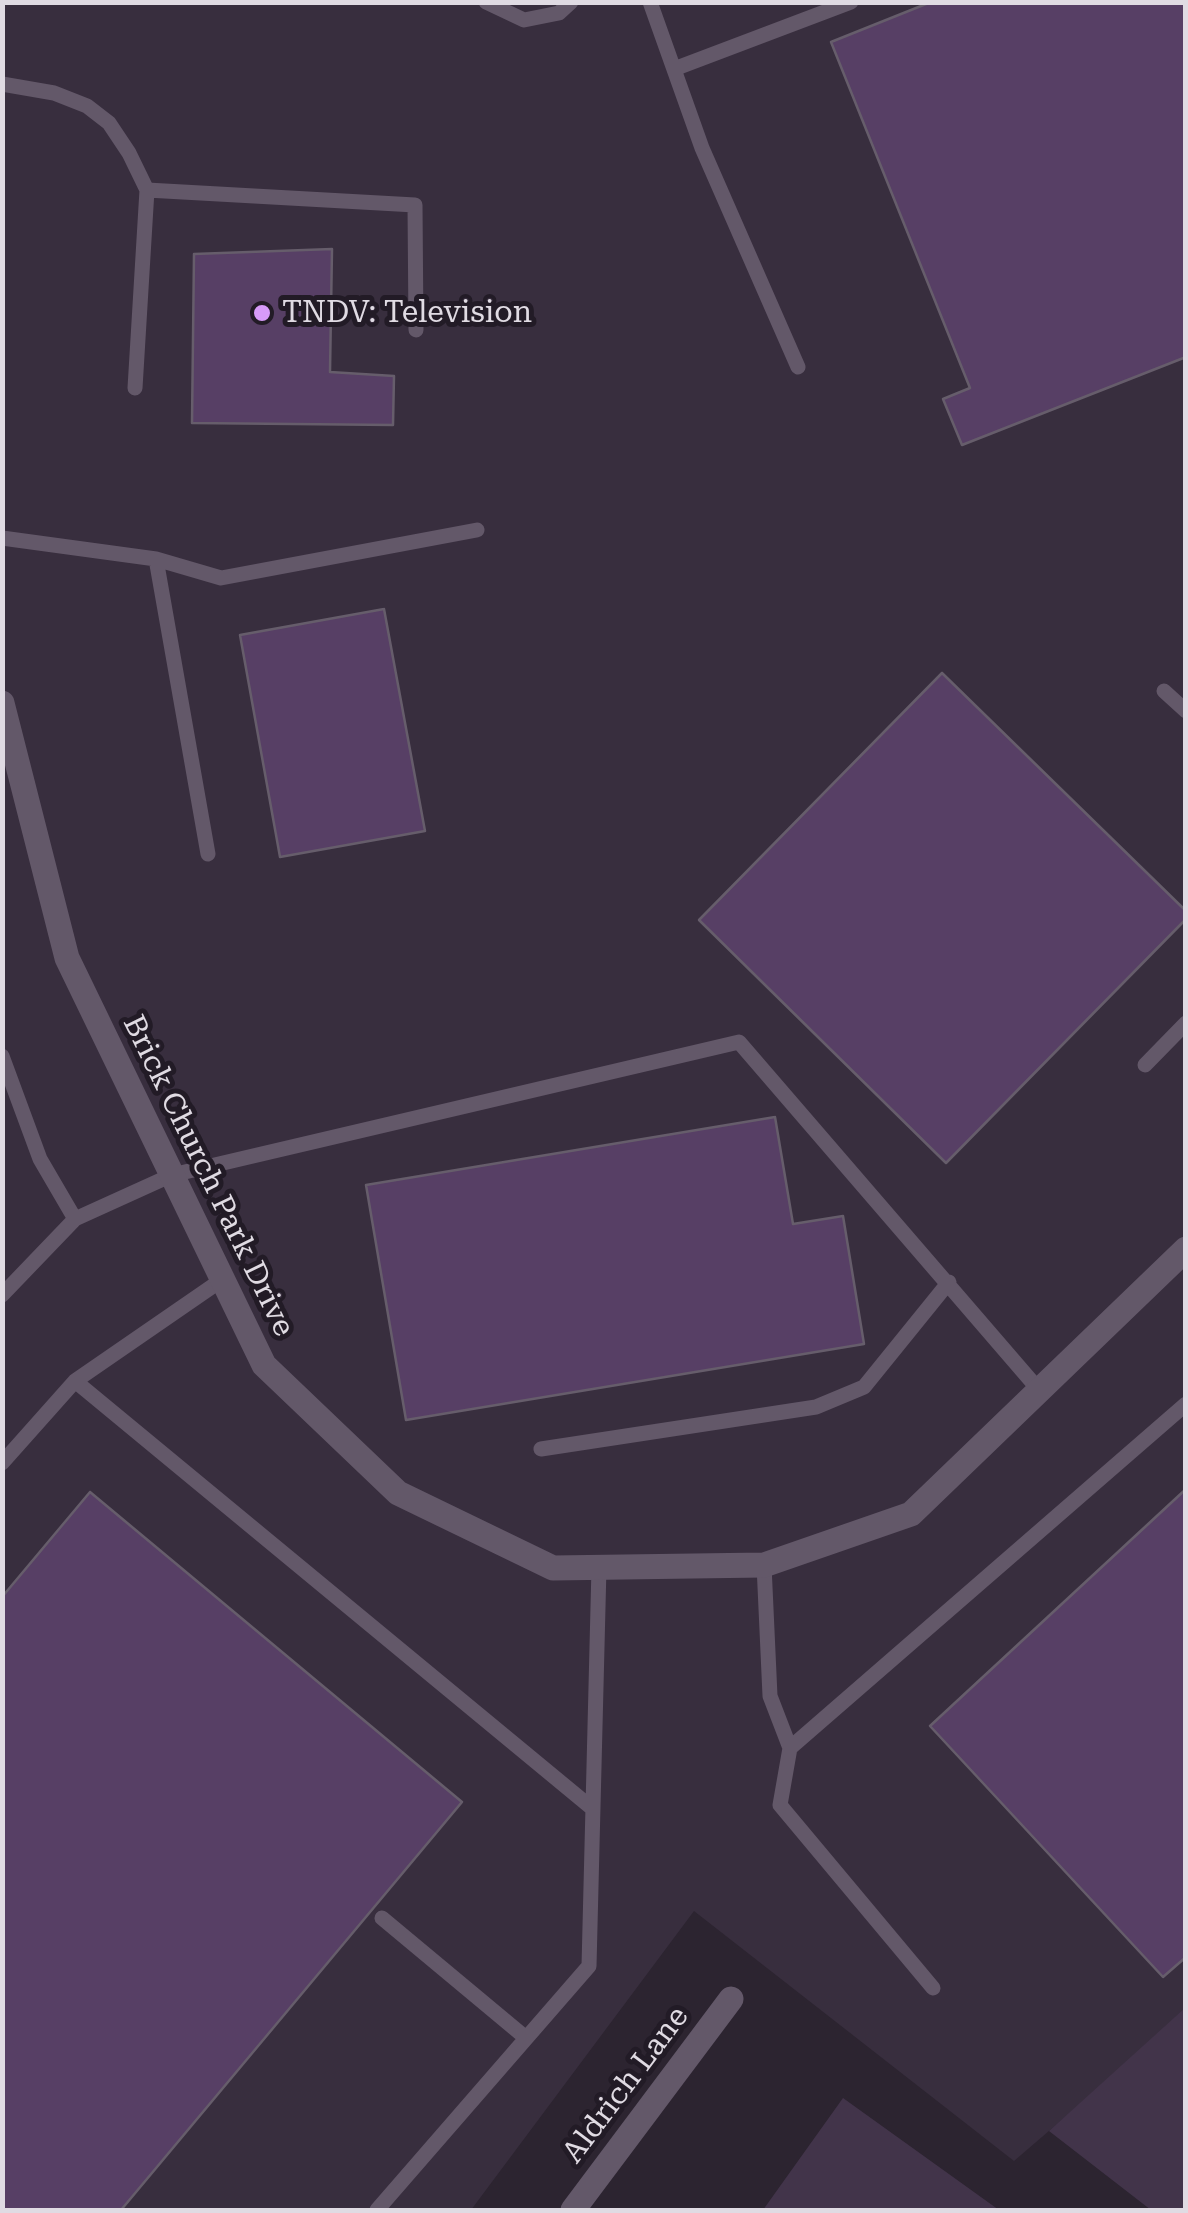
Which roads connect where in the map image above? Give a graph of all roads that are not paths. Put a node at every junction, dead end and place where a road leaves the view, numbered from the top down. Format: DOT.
graph roads {
  1 [pos="486,2"];
  2 [pos="571,2"];
  3 [pos="650,2"];
  4 [pos="851,2"];
  5 [pos="674,68"];
  6 [pos="2,84"];
  7 [pos="147,190"];
  8 [pos="416,330"];
  9 [pos="798,367"];
  10 [pos="134,388"];
  11 [pos="477,530"];
  12 [pos="2,538"];
  13 [pos="156,559"];
  14 [pos="1164,691"];
  15 [pos="2,704"];
  16 [pos="1186,711"];
  17 [pos="208,854"];
  18 [pos="1186,1024"];
  19 [pos="2,1056"];
  20 [pos="1145,1066"];
  21 [pos="172,1175"];
  22 [pos="75,1219"];
  23 [pos="1184,1253"];
  24 [pos="222,1280"];
  25 [pos="949,1282"];
  26 [pos="2,1294"];
  27 [pos="76,1380"];
  28 [pos="1040,1390"];
  29 [pos="1186,1404"];
  30 [pos="541,1449"];
  31 [pos="2,1462"];
  32 [pos="764,1565"];
  33 [pos="599,1567"];
  34 [pos="790,1748"];
  35 [pos="593,1809"];
  36 [pos="382,1918"];
  37 [pos="933,1988"];
  38 [pos="730,1999"];
  39 [pos="526,2038"];
  40 [pos="377,2210"];
  41 [pos="573,2210"];
  1 -- 2 [label="lane"];
  3 -- 5 [label="lane"];
  4 -- 5 [label="lane"];
  5 -- 9 [label="lane"];
  6 -- 7 [label="lane"];
  7 -- 8 [label="lane"];
  7 -- 10 [label="lane"];
  11 -- 13 [label="lane"];
  12 -- 13 [label="lane"];
  13 -- 17 [label="lane"];
  14 -- 16 [label="lane"];
  15 -- 21 [label="street, Brick Church Park Drive"];
  18 -- 20 [label="lane"];
  19 -- 22 [label="lane"];
  21 -- 22 [label="lane"];
  21 -- 24 [label="street, Brick Church Park Drive"];
  21 -- 25 [label="lane"];
  22 -- 26 [label="lane"];
  23 -- 28 [label="street, Brick Church Park Drive"];
  24 -- 27 [label="lane"];
  24 -- 33 [label="street, Brick Church Park Drive"];
  25 -- 28 [label="lane"];
  25 -- 30 [label="lane"];
  27 -- 31 [label="lane"];
  27 -- 35 [label="lane"];
  28 -- 32 [label="street, Brick Church Park Drive"];
  29 -- 34 [label="lane"];
  32 -- 33 [label="street, Brick Church Park Drive"];
  32 -- 34 [label="lane"];
  33 -- 35 [label="lane"];
  34 -- 37 [label="lane"];
  35 -- 39 [label="lane"];
  36 -- 39 [label="lane"];
  38 -- 41 [label="street, Aldrich Lane"];
  39 -- 40 [label="lane"];
}
